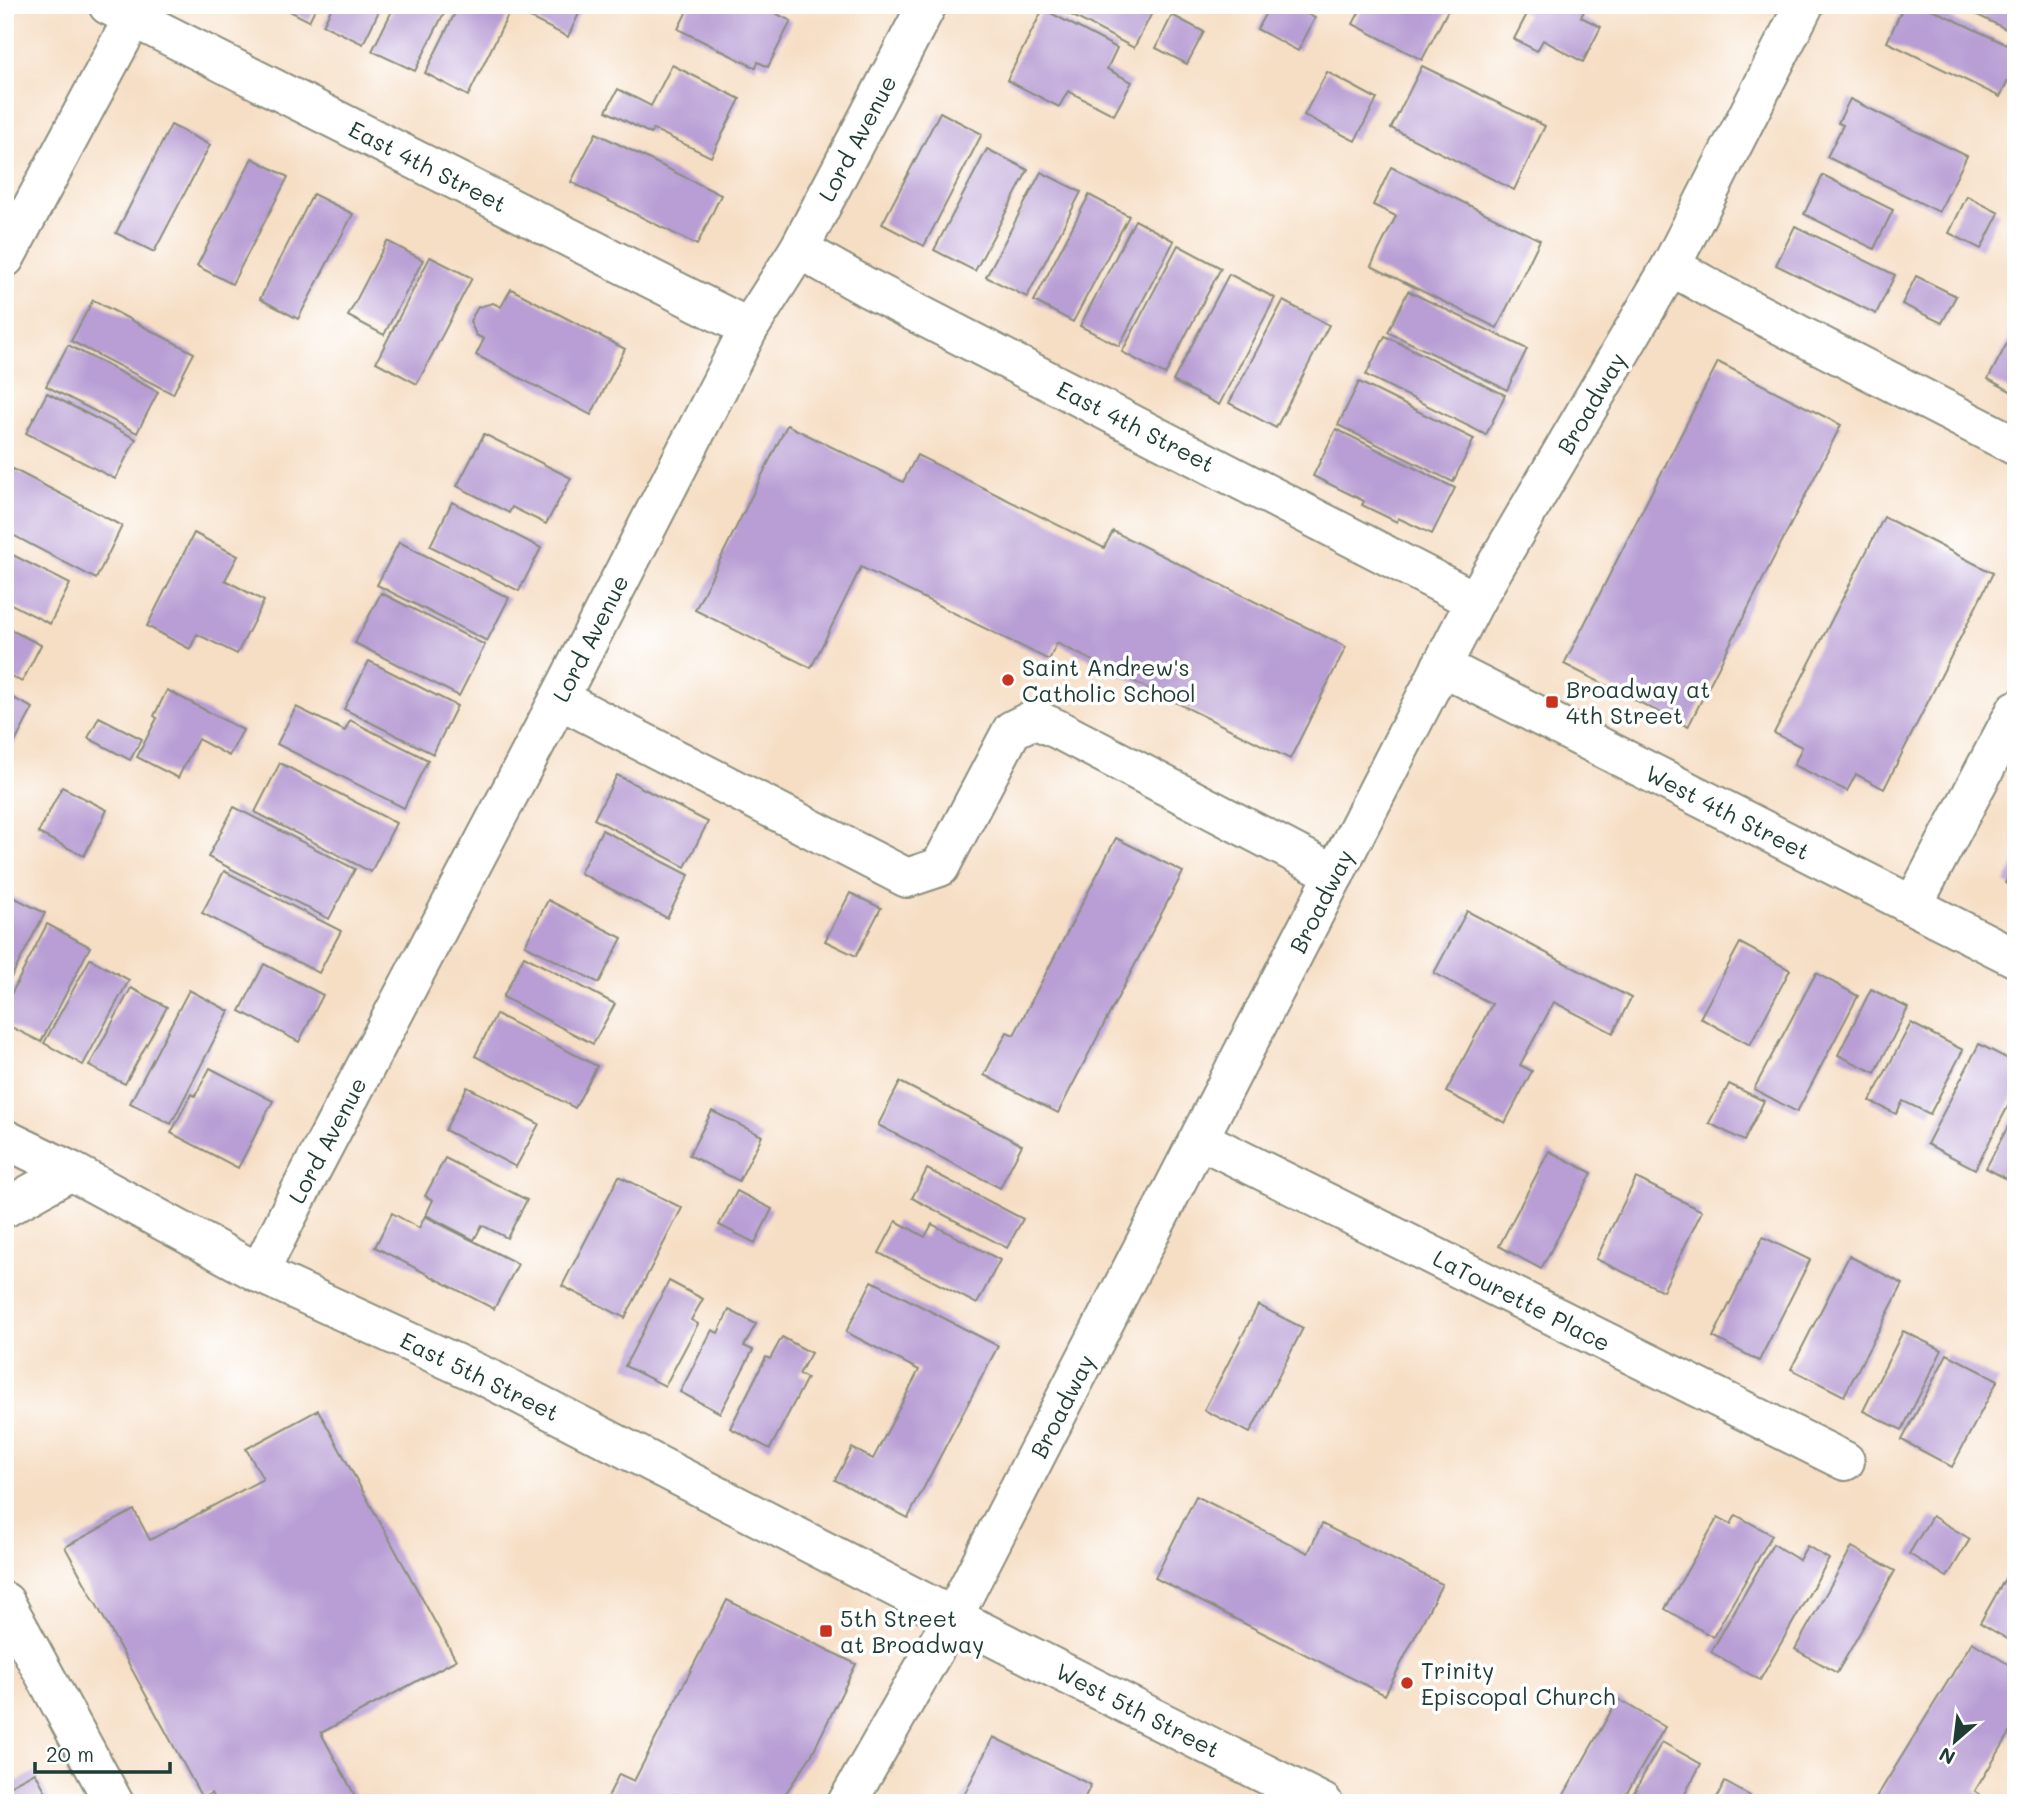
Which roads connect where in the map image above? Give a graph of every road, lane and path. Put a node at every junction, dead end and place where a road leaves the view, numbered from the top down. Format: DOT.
graph roads {
  1 [pos="927,5"];
  2 [pos="1804,5"];
  3 [pos="127,10"];
  4 [pos="799,249"];
  5 [pos="5,258"];
  6 [pos="1671,267"];
  7 [pos="748,328"];
  8 [pos="2016,446"];
  9 [pos="1475,601"];
  10 [pos="1441,666"];
  11 [pos="559,699"];
  12 [pos="2016,710"];
  13 [pos="1335,874"];
  14 [pos="1913,905"];
  15 [pos="2016,958"];
  16 [pos="5,1139"];
  17 [pos="1199,1139"];
  18 [pos="71,1171"];
  19 [pos="5,1208"];
  20 [pos="260,1273"];
  21 [pos="1845,1461"];
  22 [pos="5,1602"];
  23 [pos="953,1617"];
  24 [pos="114,1803"];
  25 [pos="846,1803"];
  26 [pos="1323,1803"];
  1 -- 4 [label="street, Lord Avenue"];
  2 -- 6 [label="street, Broadway"];
  3 -- 5 [label="street"];
  3 -- 7 [label="street, East 4th Street"];
  4 -- 7 [label="street, Lord Avenue"];
  4 -- 9 [label="street, East 4th Street"];
  6 -- 8 [label="street"];
  6 -- 9 [label="street, Broadway"];
  7 -- 11 [label="street, Lord Avenue"];
  9 -- 10 [label="street, Broadway"];
  10 -- 13 [label="street, Broadway"];
  10 -- 14 [label="street, West 4th Street"];
  11 -- 13 [label="street"];
  11 -- 20 [label="street, Lord Avenue"];
  12 -- 14 [label="street"];
  13 -- 17 [label="street, Broadway"];
  14 -- 15 [label="street, West 4th Street"];
  16 -- 18 [label="street, East 5th Street"];
  17 -- 21 [label="street, LaTourette Place"];
  17 -- 23 [label="street, Broadway"];
  18 -- 19 [label="street"];
  18 -- 20 [label="street, East 5th Street"];
  20 -- 23 [label="street, East 5th Street"];
  22 -- 24 [label="street"];
  23 -- 25 [label="street, Broadway"];
  23 -- 26 [label="street, West 5th Street"];
}
